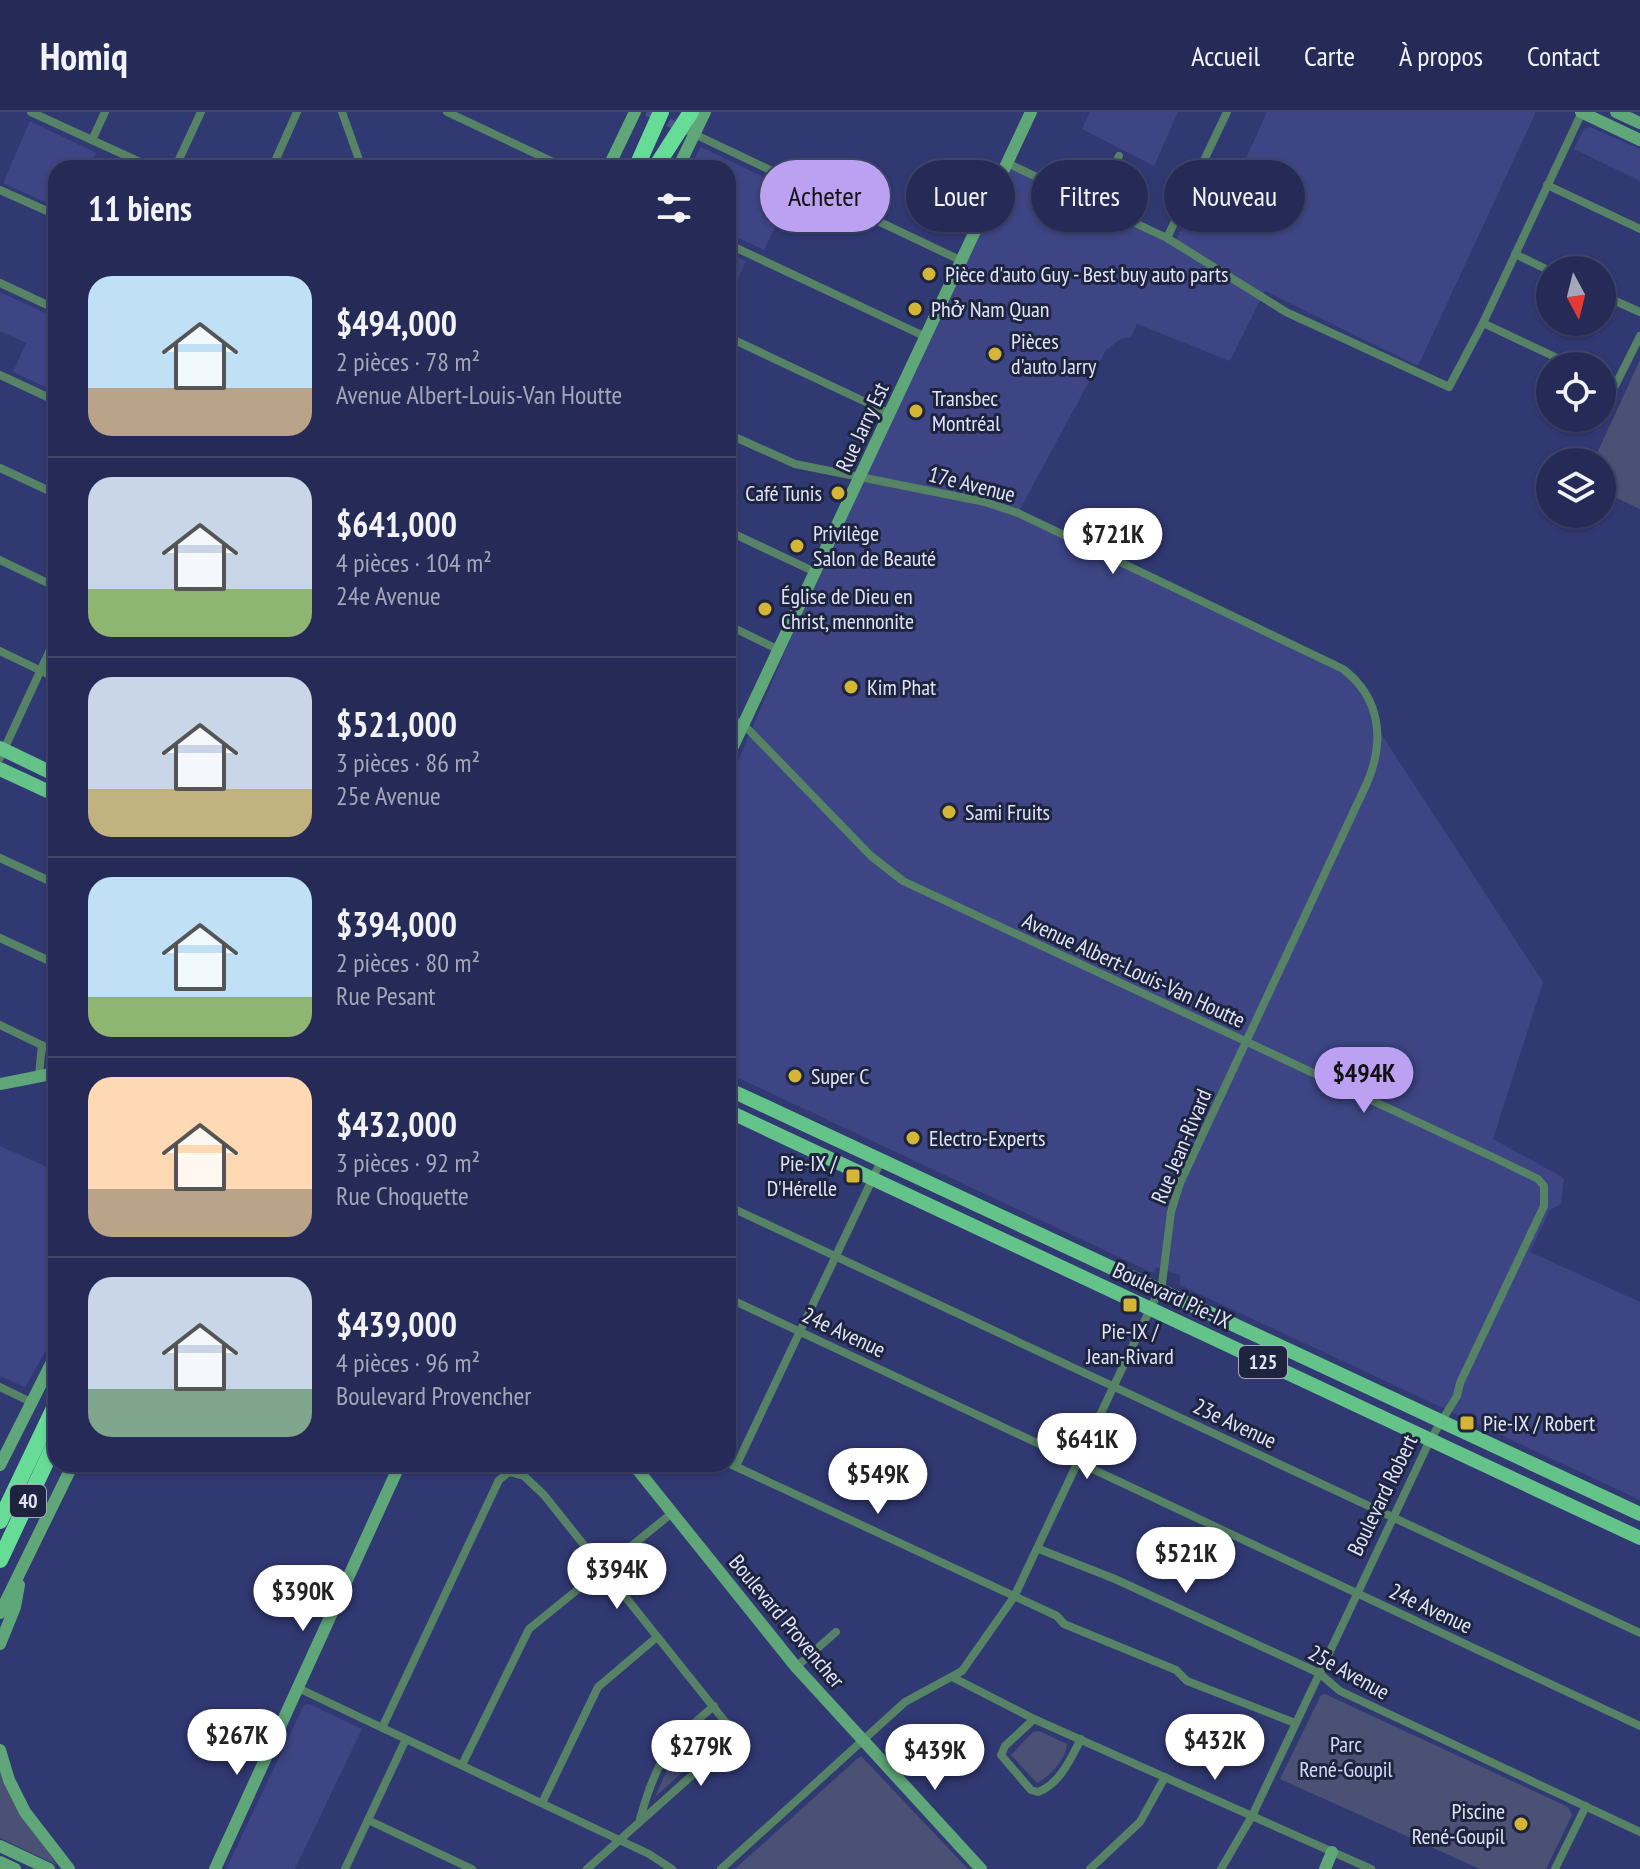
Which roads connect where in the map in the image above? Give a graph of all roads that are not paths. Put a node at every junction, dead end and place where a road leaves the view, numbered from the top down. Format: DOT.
graph roads {
  1 [pos="31,112"];
  2 [pos="105,112"];
  3 [pos="201,112"];
  4 [pos="297,112"];
  5 [pos="342,112"];
  6 [pos="447,112"];
  7 [pos="635,112"];
  8 [pos="650,112"];
  9 [pos="661,112"];
  10 [pos="678,112"];
  11 [pos="691,112"];
  12 [pos="705,112"];
  13 [pos="1031,112"];
  14 [pos="1227,112"];
  15 [pos="1581,112"];
  16 [pos="1616,112"];
  17 [pos="1640,123"];
  18 [pos="691,133"];
  19 [pos="92,140"];
  20 [pos="1640,140"];
  21 [pos="1119,156"];
  22 [pos="136,160"];
  23 [pos="179,160"];
  24 [pos="276,160"];
  25 [pos="359,160"];
  26 [pos="549,160"];
  27 [pos="612,160"];
  28 [pos="636,160"];
  29 [pos="638,160"];
  30 [pos="657,160"];
  31 [pos="659,160"];
  32 [pos="681,160"];
  33 [pos="1008,160"];
  34 [pos="1117,160"];
  35 [pos="1547,185"];
  36 [pos="0,190"];
  37 [pos="48,211"];
  38 [pos="1148,229"];
  39 [pos="1640,229"];
  40 [pos="975,232"];
  41 [pos="1167,238"];
  42 [pos="736,248"];
  43 [pos="1515,254"];
  44 [pos="962,261"];
  45 [pos="1536,264"];
  46 [pos="0,283"];
  47 [pos="1616,301"];
  48 [pos="48,305"];
  49 [pos="1640,312"];
  50 [pos="1483,323"];
  51 [pos="1640,336"];
  52 [pos="926,337"];
  53 [pos="736,341"];
  54 [pos="1544,352"];
  55 [pos="0,375"];
  56 [pos="1616,384"];
  57 [pos="48,397"];
  58 [pos="891,414"];
  59 [pos="736,438"];
  60 [pos="0,468"];
  61 [pos="860,478"];
  62 [pos="48,490"];
  63 [pos="736,535"];
  64 [pos="0,560"];
  65 [pos="815,572"];
  66 [pos="48,583"];
  67 [pos="736,629"];
  68 [pos="779,650"];
  69 [pos="0,651"];
  70 [pos="48,655"];
  71 [pos="41,670"];
  72 [pos="48,674"];
  73 [pos="1364,691"];
  74 [pos="736,721"];
  75 [pos="744,725"];
  76 [pos="736,741"];
  77 [pos="1,752"];
  78 [pos="0,769"];
  79 [pos="48,772"];
  80 [pos="48,791"];
  81 [pos="0,858"];
  82 [pos="48,880"];
  83 [pos="0,938"];
  84 [pos="48,960"];
  85 [pos="0,1025"];
  86 [pos="1246,1042"];
  87 [pos="42,1045"];
  88 [pos="48,1048"];
  89 [pos="48,1074"];
  90 [pos="39,1075"];
  91 [pos="0,1084"];
  92 [pos="736,1093"];
  93 [pos="736,1115"];
  94 [pos="880,1163"];
  95 [pos="872,1179"];
  96 [pos="1546,1192"];
  97 [pos="736,1210"];
  98 [pos="835,1256"];
  99 [pos="1160,1289"];
  100 [pos="736,1302"];
  101 [pos="1150,1309"];
  102 [pos="799,1331"];
  103 [pos="48,1369"];
  104 [pos="0,1387"];
  105 [pos="1114,1387"];
  106 [pos="31,1402"];
  107 [pos="48,1421"];
  108 [pos="1442,1421"];
  109 [pos="1430,1440"];
  110 [pos="736,1457"];
  111 [pos="48,1458"];
  112 [pos="1078,1462"];
  113 [pos="0,1465"];
  114 [pos="736,1467"];
  115 [pos="69,1472"];
  116 [pos="396,1472"];
  117 [pos="639,1472"];
  118 [pos="672,1513"];
  119 [pos="1640,1514"];
  120 [pos="1393,1516"];
  121 [pos="0,1521"];
  122 [pos="1640,1538"];
  123 [pos="1039,1549"];
  124 [pos="0,1560"];
  125 [pos="602,1567"];
  126 [pos="20,1578"];
  127 [pos="1357,1593"];
  128 [pos="1014,1597"];
  129 [pos="0,1613"];
  130 [pos="836,1632"];
  131 [pos="1640,1633"];
  132 [pos="657,1637"];
  133 [pos="0,1644"];
  134 [pos="796,1667"];
  135 [pos="1319,1673"];
  136 [pos="954,1678"];
  137 [pos="298,1688"];
  138 [pos="714,1706"];
  139 [pos="1034,1719"];
  140 [pos="1295,1723"];
  141 [pos="1640,1726"];
  142 [pos="382,1728"];
  143 [pos="406,1739"];
  144 [pos="1081,1739"];
  145 [pos="862,1740"];
  146 [pos="0,1750"];
  147 [pos="462,1765"];
  148 [pos="1165,1777"];
  149 [pos="542,1803"];
  150 [pos="1586,1806"];
  151 [pos="1252,1816"];
  152 [pos="368,1820"];
  153 [pos="640,1821"];
  154 [pos="1640,1832"];
  155 [pos="619,1839"];
  156 [pos="0,1846"];
  157 [pos="1332,1852"];
  158 [pos="0,1862"];
  159 [pos="15,1869"];
  160 [pos="49,1869"];
  161 [pos="69,1869"];
  162 [pos="215,1869"];
  163 [pos="345,1869"];
  164 [pos="472,1869"];
  165 [pos="587,1869"];
  166 [pos="672,1869"];
  167 [pos="721,1869"];
  168 [pos="981,1869"];
  169 [pos="1090,1869"];
  170 [pos="1221,1869"];
  171 [pos="1325,1869"];
  172 [pos="1371,1869"];
  173 [pos="1555,1869"];
  1 -- 19 [label="street"];
  2 -- 19 [label="street"];
  3 -- 23 [label="street"];
  4 -- 24 [label="street"];
  5 -- 25 [label="street"];
  6 -- 26 [label="street"];
  7 -- 27 [label="street"];
  8 -- 28 [label="highway"];
  9 -- 29 [label="highway"];
  10 -- 30 [label="highway"];
  11 -- 31 [label="highway"];
  12 -- 18 [label="street"];
  13 -- 33 [label="street, Rue Jarry Est"];
  14 -- 41 [label="street"];
  15 -- 20 [label="street"];
  15 -- 35 [label="street"];
  16 -- 17 [label="street"];
  18 -- 32 [label="street"];
  18 -- 44 [label="street"];
  19 -- 22 [label="street"];
  21 -- 34 [label="street"];
  35 -- 39 [label="street"];
  35 -- 43 [label="street"];
  36 -- 37 [label="street"];
  38 -- 41 [label="street"];
  40 -- 44 [label="street, Rue Jarry Est"];
  41 -- 50 [label="street"];
  42 -- 52 [label="street"];
  43 -- 45 [label="street"];
  43 -- 50 [label="street"];
  44 -- 52 [label="street, Rue Jarry Est"];
  46 -- 48 [label="street"];
  47 -- 49 [label="street"];
  50 -- 54 [label="street"];
  51 -- 56 [label="street"];
  52 -- 58 [label="street, Rue Jarry Est"];
  53 -- 58 [label="street"];
  55 -- 57 [label="street"];
  58 -- 61 [label="street, Rue Jarry Est"];
  59 -- 61 [label="street, 17e Avenue"];
  60 -- 62 [label="street"];
  61 -- 65 [label="street, Rue Jarry Est"];
  61 -- 73 [label="street, 17e Avenue"];
  63 -- 65 [label="street"];
  64 -- 66 [label="street"];
  65 -- 68 [label="street, Rue Jarry Est"];
  67 -- 68 [label="street"];
  68 -- 75 [label="street, Rue Jarry Est"];
  69 -- 71 [label="street"];
  70 -- 71 [label="street"];
  71 -- 72 [label="street"];
  71 -- 77 [label="street"];
  73 -- 86 [label="street, Rue Jean-Rivard"];
  74 -- 75 [label="street, Avenue Albert-Louis-Van Houtte"];
  75 -- 76 [label="street, Rue Jarry Est"];
  75 -- 86 [label="street, Avenue Albert-Louis-Van Houtte"];
  77 -- 79 [label="main road"];
  78 -- 80 [label="main road"];
  81 -- 82 [label="street"];
  83 -- 84 [label="street"];
  85 -- 87 [label="street"];
  86 -- 96 [label="street, Avenue Albert-Louis-Van Houtte"];
  86 -- 99 [label="street, Rue Jean-Rivard"];
  87 -- 88 [label="street"];
  87 -- 90 [label="street"];
  89 -- 90 [label="street"];
  90 -- 91 [label="street"];
  92 -- 94 [label="main road, Boulevard Pie-IX / 125"];
  93 -- 95 [label="main road, Boulevard Pie-IX / 125"];
  94 -- 95 [label="street"];
  94 -- 99 [label="main road, Boulevard Pie-IX / 125"];
  95 -- 98 [label="street"];
  95 -- 101 [label="main road, Boulevard Pie-IX / 125"];
  96 -- 108 [label="street, Boulevard Robert"];
  97 -- 98 [label="street, 23e Avenue"];
  98 -- 102 [label="street"];
  98 -- 105 [label="street, 23e Avenue"];
  99 -- 101 [label="street, Rue Jean-Rivard"];
  99 -- 108 [label="main road, Boulevard Pie-IX / 125"];
  100 -- 102 [label="street, 24e Avenue"];
  101 -- 105 [label="street, Rue Jean-Rivard"];
  101 -- 109 [label="main road, Boulevard Pie-IX / 125"];
  102 -- 110 [label="street"];
  102 -- 112 [label="street, 24e Avenue"];
  103 -- 106 [label="street"];
  104 -- 106 [label="street"];
  105 -- 112 [label="street, Rue Jean-Rivard"];
  105 -- 120 [label="street, 23e Avenue"];
  106 -- 113 [label="street"];
  107 -- 121 [label="highway, 40"];
  108 -- 109 [label="street, Boulevard Robert"];
  108 -- 119 [label="main road, Boulevard Pie-IX / 125"];
  109 -- 120 [label="street, Boulevard Robert"];
  109 -- 122 [label="main road, Boulevard Pie-IX / 125"];
  111 -- 124 [label="highway, 40"];
  112 -- 123 [label="street, Rue Jean-Rivard"];
  112 -- 127 [label="street, 24e Avenue"];
  114 -- 128 [label="street"];
  115 -- 126 [label="street"];
  116 -- 137 [label="street"];
  117 -- 118 [label="street, Boulevard Provencher"];
  118 -- 125 [label="street"];
  118 -- 134 [label="street, Boulevard Provencher"];
  120 -- 127 [label="street, Boulevard Robert"];
  120 -- 131 [label="street, 23e Avenue"];
  123 -- 128 [label="street, Rue Jean-Rivard"];
  123 -- 135 [label="street, 25e Avenue"];
  125 -- 132 [label="street"];
  125 -- 142 [label="street"];
  125 -- 147 [label="street"];
  126 -- 129 [label="street"];
  126 -- 133 [label="street"];
  127 -- 135 [label="street, Boulevard Robert"];
  127 -- 141 [label="street, 24e Avenue"];
  128 -- 136 [label="street, Rue Jean-Rivard"];
  128 -- 140 [label="street"];
  130 -- 134 [label="street"];
  132 -- 138 [label="street"];
  132 -- 149 [label="street"];
  134 -- 145 [label="street, Boulevard Provencher"];
  135 -- 140 [label="street, Boulevard Robert"];
  135 -- 150 [label="street, 25e Avenue"];
  136 -- 139 [label="street"];
  136 -- 145 [label="street, Rue Jean-Rivard"];
  137 -- 142 [label="street"];
  137 -- 162 [label="street"];
  138 -- 153 [label="street"];
  138 -- 153 [label="street"];
  139 -- 144 [label="street"];
  139 -- 144 [label="street"];
  140 -- 151 [label="street, Boulevard Robert"];
  142 -- 143 [label="street"];
  143 -- 147 [label="street"];
  143 -- 152 [label="street"];
  144 -- 148 [label="street"];
  145 -- 167 [label="street, Rue Jean-Rivard"];
  145 -- 168 [label="street, Boulevard Provencher"];
  146 -- 161 [label="street"];
  147 -- 149 [label="street"];
  148 -- 151 [label="street"];
  148 -- 169 [label="street"];
  149 -- 155 [label="street"];
  150 -- 154 [label="street, 25e Avenue"];
  150 -- 173 [label="street"];
  151 -- 157 [label="street"];
  151 -- 170 [label="street, Boulevard Robert"];
  152 -- 163 [label="street"];
  152 -- 164 [label="street"];
  153 -- 155 [label="street"];
  155 -- 165 [label="street"];
  155 -- 166 [label="street"];
  156 -- 160 [label="street"];
  157 -- 171 [label="street"];
  157 -- 172 [label="street"];
  158 -- 159 [label="street"];
}
